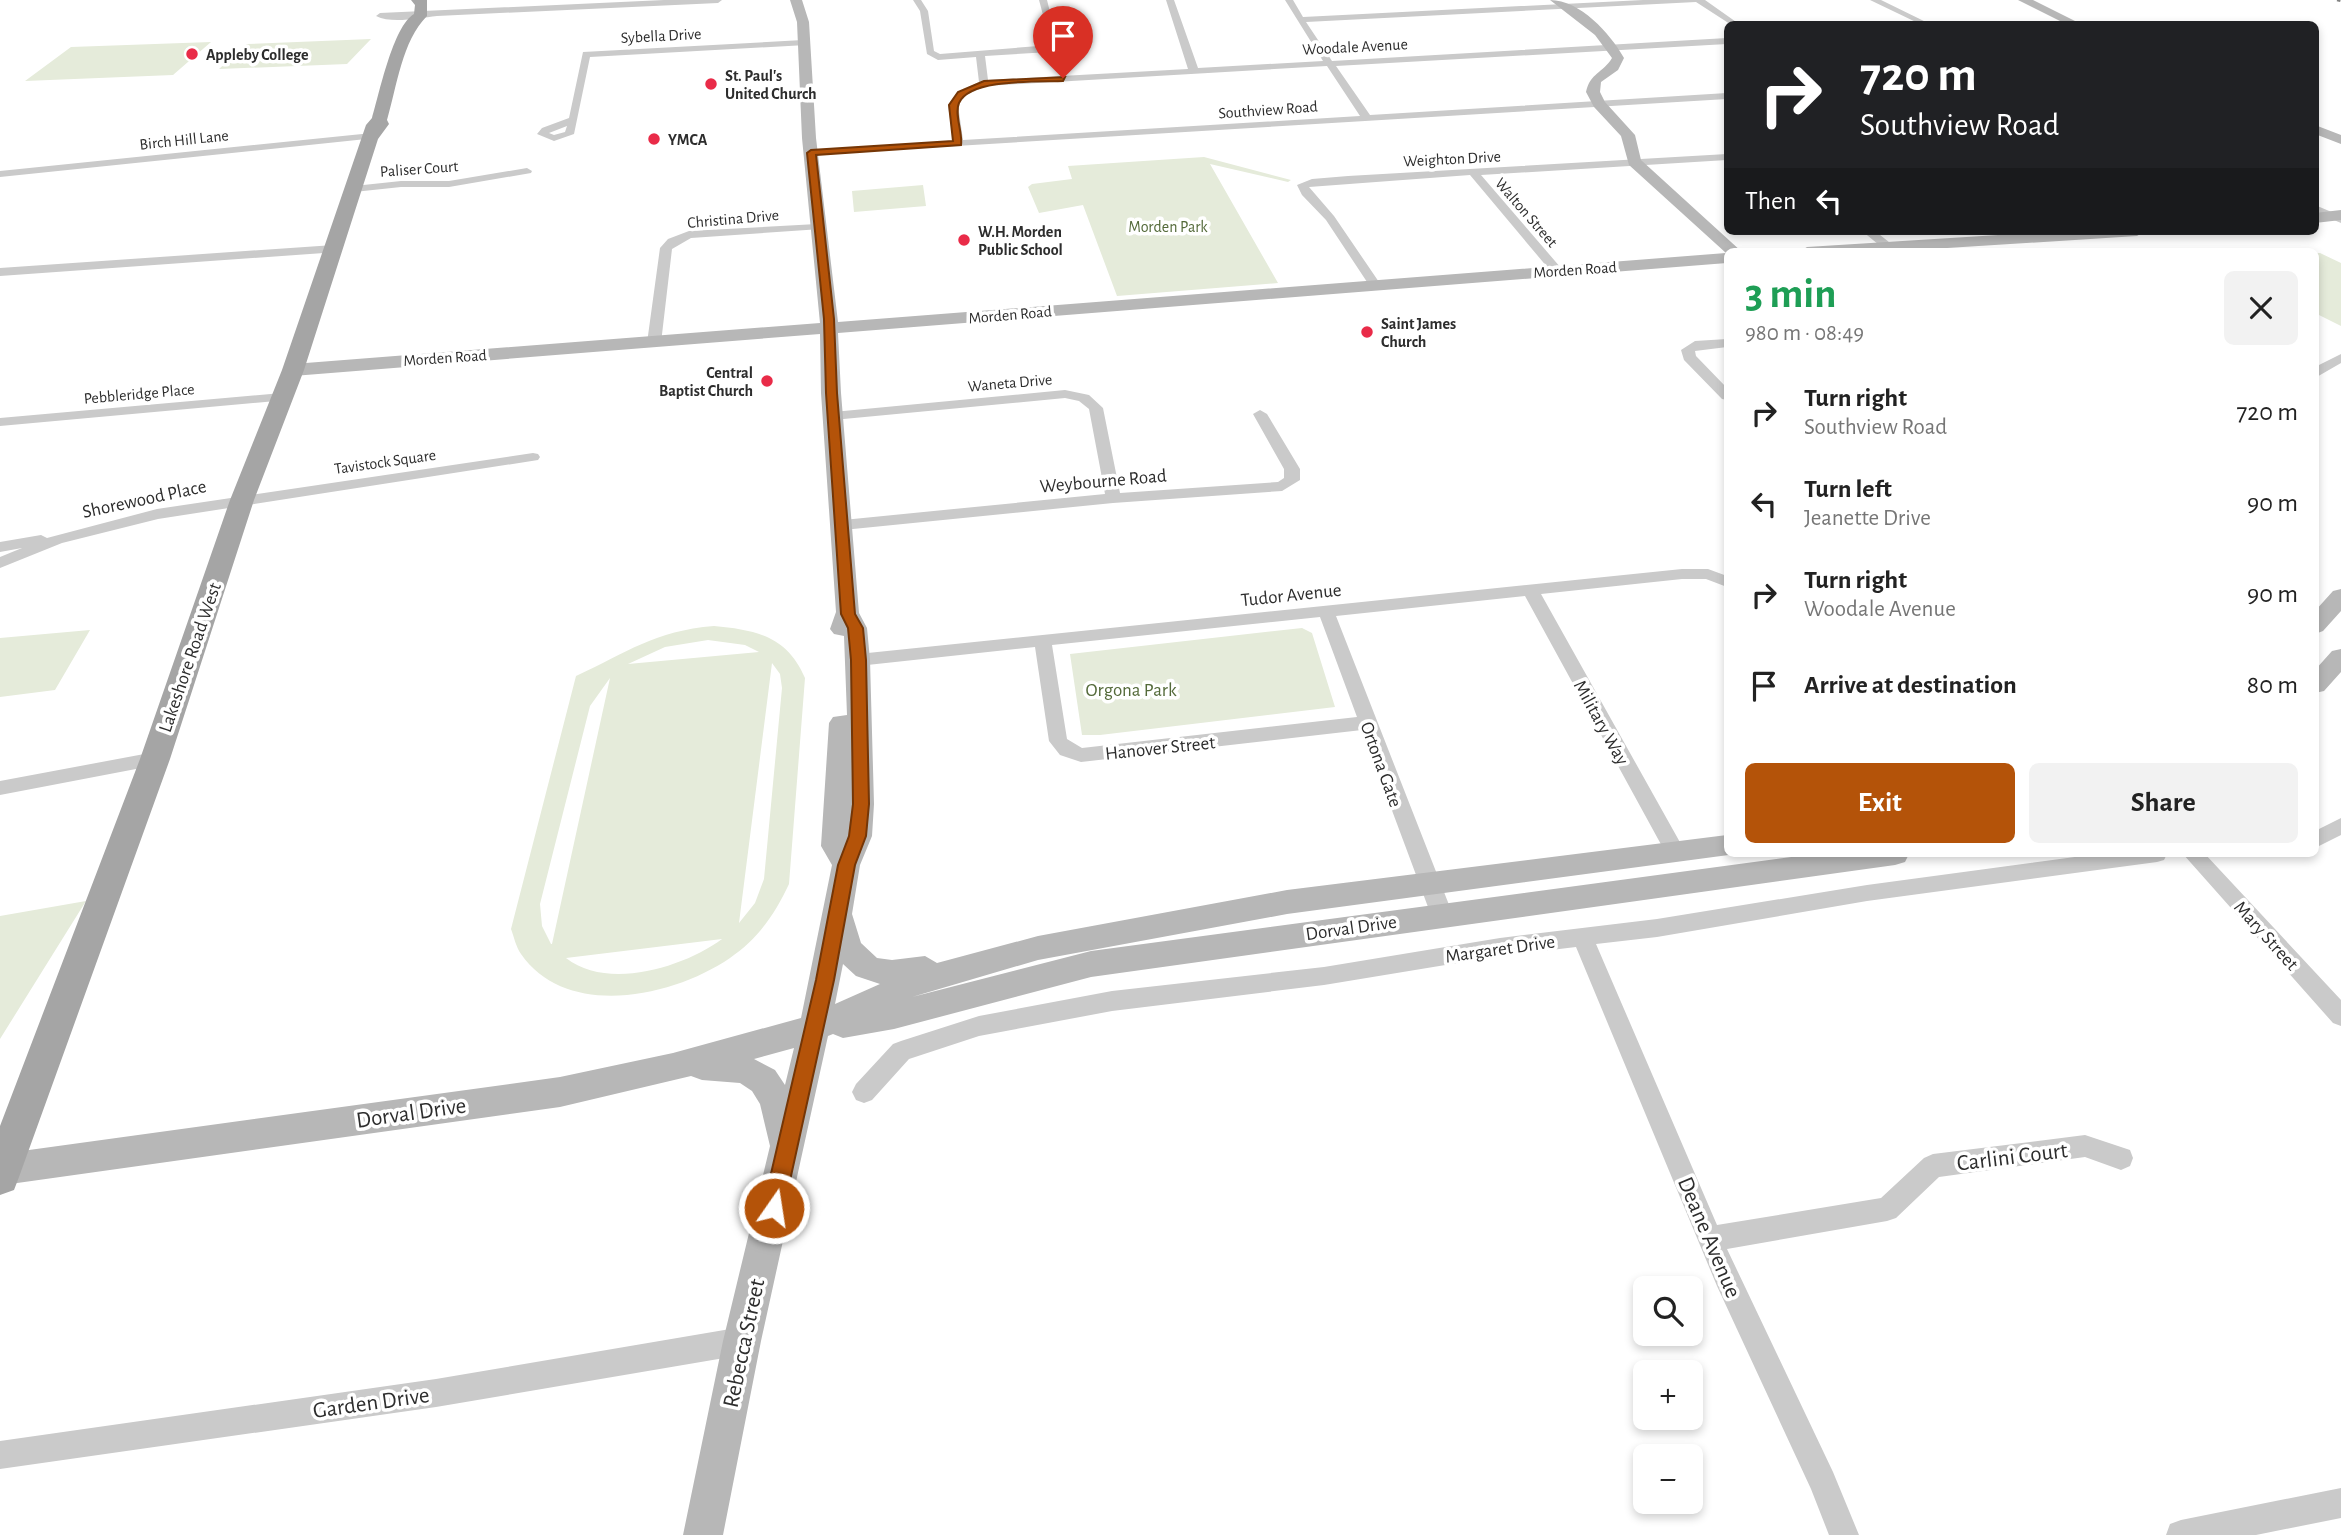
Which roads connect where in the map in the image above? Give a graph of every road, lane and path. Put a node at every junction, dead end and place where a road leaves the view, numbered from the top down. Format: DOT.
graph roads {
  1 [pos="718,0"];
  2 [pos="796,0"];
  3 [pos="917,0"];
  4 [pos="1043,0"];
  5 [pos="1170,0"];
  6 [pos="1289,0"];
  7 [pos="1434,0"];
  8 [pos="1693,0"];
  9 [pos="1699,0"];
  10 [pos="1874,0"];
  11 [pos="2024,0"];
  12 [pos="1561,3"];
  13 [pos="416,11"];
  14 [pos="1439,12"];
  15 [pos="1300,20"];
  16 [pos="1730,21"];
  17 [pos="1920,21"];
  18 [pos="2069,21"];
  19 [pos="1724,41"];
  20 [pos="803,43"];
  21 [pos="1613,48"];
  22 [pos="980,54"];
  23 [pos="1329,63"];
  24 [pos="1194,71"];
  25 [pos="984,83"];
  26 [pos="1724,96"];
  27 [pos="1599,104"];
  28 [pos="1367,118"];
  29 [pos="575,120"];
  30 [pos="2319,131"];
  31 [pos="372,136"];
  32 [pos="2341,140"];
  33 [pos="958,144"];
  34 [pos="811,153"];
  35 [pos="1724,157"];
  36 [pos="537,162"];
  37 [pos="1634,162"];
  38 [pos="1474,173"];
  39 [pos="0,174"];
  40 [pos="354,189"];
  41 [pos="817,227"];
  42 [pos="1873,235"];
  43 [pos="2024,235"];
  44 [pos="1888,246"];
  45 [pos="1730,248"];
  46 [pos="1861,248"];
  47 [pos="334,249"];
  48 [pos="1724,258"];
  49 [pos="1557,271"];
  50 [pos="0,272"];
  51 [pos="1375,285"];
  52 [pos="829,328"];
  53 [pos="654,342"];
  54 [pos="1724,343"];
  55 [pos="2341,358"];
  56 [pos="2319,366"];
  57 [pos="293,370"];
  58 [pos="1724,393"];
  59 [pos="282,397"];
  60 [pos="1260,414"];
  61 [pos="833,416"];
  62 [pos="0,422"];
  63 [pos="533,457"];
  64 [pos="1113,498"];
  65 [pos="242,500"];
  66 [pos="843,525"];
  67 [pos="57,540"];
  68 [pos="0,547"];
  69 [pos="0,563"];
  70 [pos="1724,580"];
  71 [pos="1530,590"];
  72 [pos="2341,596"];
  73 [pos="1326,611"];
  74 [pos="848,614"];
  75 [pos="2319,621"];
  76 [pos="1043,641"];
  77 [pos="2341,657"];
  78 [pos="858,660"];
  79 [pos="2319,681"];
  80 [pos="1367,723"];
  81 [pos="155,759"];
  82 [pos="0,788"];
  83 [pos="2341,826"];
  84 [pos="2319,838"];
  85 [pos="1724,846"];
  86 [pos="1676,853"];
  87 [pos="1873,857"];
  88 [pos="2134,857"];
  89 [pos="2196,857"];
  90 [pos="846,865"];
  91 [pos="1429,884"];
  92 [pos="837,909"];
  93 [pos="1441,915"];
  94 [pos="1582,936"];
  95 [pos="975,963"];
  96 [pos="2341,1016"];
  97 [pos="813,1028"];
  98 [pos="673,1067"];
  99 [pos="864,1092"];
  100 [pos="786,1154"];
  101 [pos="2121,1158"];
  102 [pos="1,1173"];
  103 [pos="1710,1239"];
  104 [pos="742,1341"];
  105 [pos="0,1455"];
  106 [pos="2341,1503"];
  107 [pos="703,1535"];
  108 [pos="1844,1535"];
  109 [pos="2181,1535"];
  1 -- 13 [label="street"];
  2 -- 20 [label="main road, Rebecca Street"];
  3 -- 22 [label="street"];
  4 -- 22 [label="street"];
  5 -- 24 [label="street"];
  6 -- 15 [label="street"];
  7 -- 14 [label="street"];
  8 -- 12 [label="street"];
  9 -- 16 [label="street"];
  10 -- 17 [label="street"];
  11 -- 18 [label="main road"];
  12 -- 14 [label="street"];
  12 -- 21 [label="main road"];
  13 -- 31 [label="main road, Lakeshore Road West"];
  14 -- 15 [label="street"];
  15 -- 23 [label="street"];
  19 -- 21 [label="street, Woodale Avenue"];
  20 -- 29 [label="street, Sybella Drive"];
  20 -- 34 [label="main road, Rebecca Street"];
  21 -- 23 [label="street, Woodale Avenue"];
  21 -- 27 [label="main road"];
  22 -- 25 [label="street"];
  23 -- 24 [label="street, Woodale Avenue"];
  23 -- 28 [label="street"];
  24 -- 25 [label="street, Woodale Avenue"];
  25 -- 33 [label="street"];
  26 -- 27 [label="street, Southview Road"];
  27 -- 28 [label="street, Southview Road"];
  27 -- 37 [label="main road"];
  28 -- 33 [label="street, Southview Road"];
  30 -- 32 [label="main road"];
  31 -- 39 [label="street, Birch Hill Lane"];
  31 -- 40 [label="main road, Lakeshore Road West"];
  33 -- 34 [label="street, Southview Road"];
  34 -- 41 [label="main road, Rebecca Street"];
  35 -- 37 [label="street, Weighton Drive"];
  36 -- 40 [label="street, Paliser Court"];
  37 -- 38 [label="street, Weighton Drive"];
  37 -- 45 [label="main road"];
  38 -- 49 [label="street, Walton Street"];
  38 -- 51 [label="street, Weighton Drive"];
  40 -- 47 [label="main road, Lakeshore Road West"];
  41 -- 52 [label="main road, Rebecca Street"];
  41 -- 53 [label="street, Christina Drive"];
  42 -- 44 [label="street"];
  43 -- 44 [label="main road"];
  44 -- 46 [label="main road"];
  47 -- 50 [label="street"];
  47 -- 57 [label="main road, Lakeshore Road West"];
  48 -- 49 [label="main road, Morden Road"];
  49 -- 51 [label="main road, Morden Road"];
  51 -- 52 [label="main road, Morden Road"];
  52 -- 53 [label="main road, Morden Road"];
  52 -- 61 [label="main road, Rebecca Street"];
  53 -- 57 [label="main road, Morden Road"];
  54 -- 58 [label="street"];
  55 -- 56 [label="street"];
  57 -- 59 [label="main road, Lakeshore Road West"];
  59 -- 62 [label="street, Pebbleridge Place"];
  59 -- 65 [label="main road, Lakeshore Road West"];
  60 -- 64 [label="street, Weybourne Road"];
  61 -- 64 [label="street, Waneta Drive"];
  61 -- 66 [label="main road, Rebecca Street"];
  63 -- 65 [label="street, Tavistock Square"];
  64 -- 66 [label="street, Weybourne Road"];
  65 -- 67 [label="street, Shorewood Place"];
  65 -- 81 [label="main road, Lakeshore Road West"];
  66 -- 74 [label="main road, Rebecca Street"];
  67 -- 68 [label="street, Shorewood Place"];
  67 -- 69 [label="street, Shorewood Place"];
  70 -- 71 [label="street, Tudor Avenue"];
  71 -- 73 [label="street, Tudor Avenue"];
  71 -- 86 [label="street, Military Way"];
  72 -- 75 [label="main road"];
  73 -- 76 [label="street, Tudor Avenue"];
  73 -- 80 [label="street, Ortona Gate"];
  74 -- 78 [label="main road, Rebecca Street"];
  74 -- 90 [label="main road, Rebecca Street"];
  76 -- 78 [label="street, Tudor Avenue"];
  76 -- 80 [label="street, Hanover Street"];
  77 -- 79 [label="main road"];
  78 -- 90 [label="main road, Rebecca Street"];
  80 -- 91 [label="street, Ortona Gate"];
  81 -- 82 [label="street"];
  81 -- 102 [label="main road, Lakeshore Road West"];
  83 -- 84 [label="street"];
  85 -- 86 [label="main road, Dorval Drive"];
  86 -- 91 [label="main road, Dorval Drive"];
  87 -- 93 [label="main road, Dorval Drive"];
  88 -- 94 [label="street, Margaret Drive"];
  89 -- 96 [label="street, Mary Street"];
  90 -- 92 [label="main road, Rebecca Street"];
  91 -- 93 [label="street, Ortona Gate"];
  91 -- 95 [label="main road, Dorval Drive"];
  92 -- 95 [label="main road"];
  92 -- 97 [label="main road, Rebecca Street"];
  93 -- 97 [label="main road, Dorval Drive"];
  94 -- 99 [label="street, Margaret Drive"];
  94 -- 103 [label="street, Deane Avenue"];
  95 -- 97 [label="main road, Dorval Drive"];
  97 -- 98 [label="main road, Dorval Drive"];
  97 -- 100 [label="main road, Rebecca Street"];
  98 -- 100 [label="main road"];
  98 -- 102 [label="main road, Dorval Drive"];
  100 -- 104 [label="main road, Rebecca Street"];
  101 -- 103 [label="street, Carlini Court"];
  103 -- 108 [label="street, Deane Avenue"];
  104 -- 105 [label="street, Garden Drive"];
  104 -- 107 [label="main road, Rebecca Street"];
  106 -- 109 [label="street"];
}
